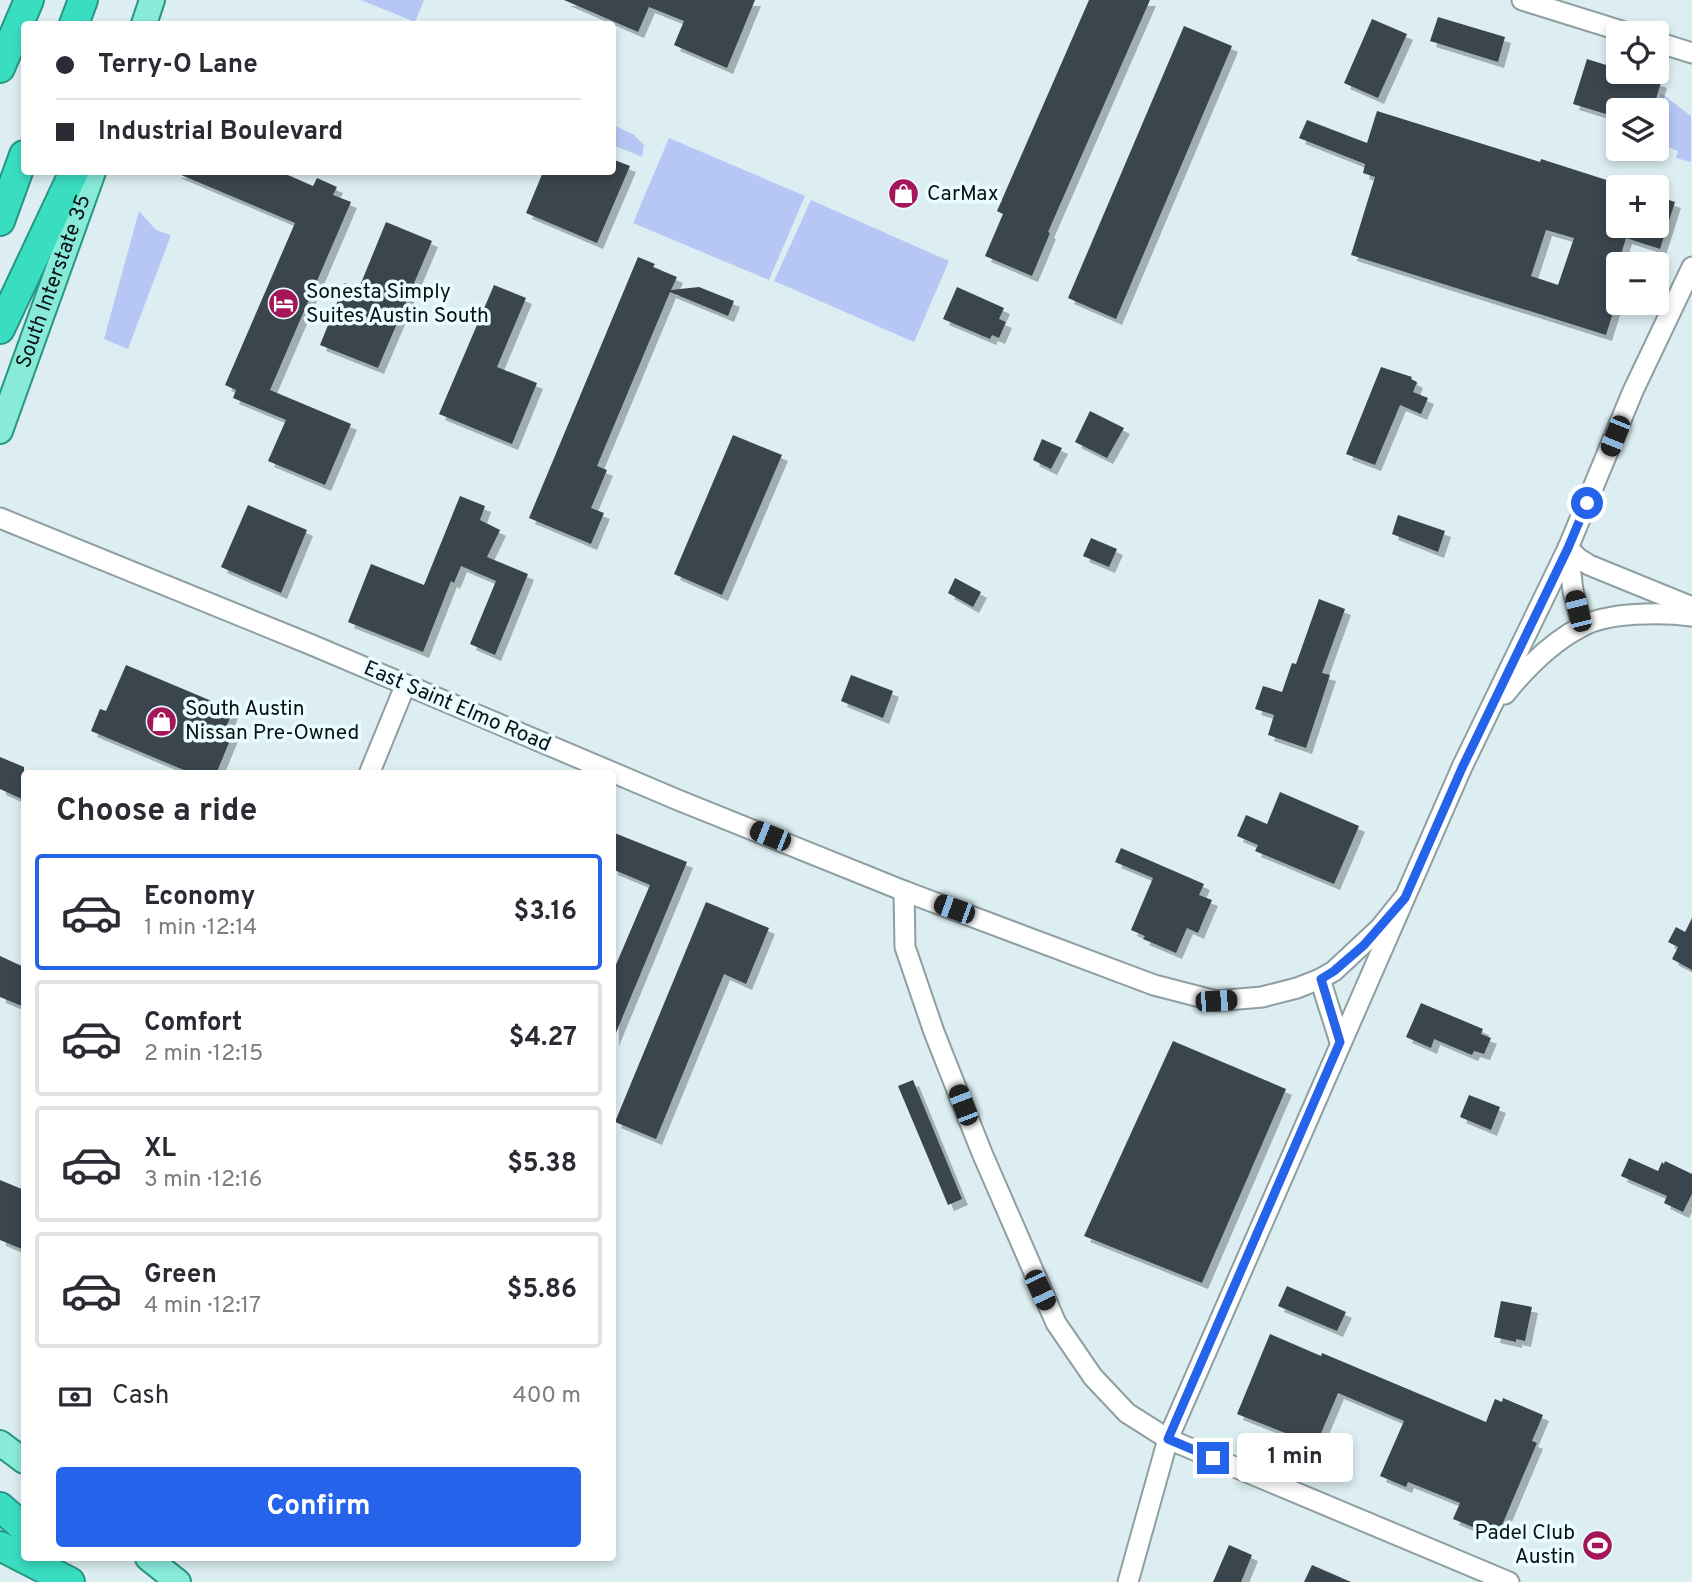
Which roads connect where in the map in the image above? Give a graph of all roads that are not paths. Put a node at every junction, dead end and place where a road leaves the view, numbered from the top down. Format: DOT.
graph roads {
  1 [pos="29,0"];
  2 [pos="83,0"];
  3 [pos="152,0"];
  4 [pos="1522,0"];
  5 [pos="75,21"];
  6 [pos="145,21"];
  7 [pos="1606,26"];
  8 [pos="1669,46"];
  9 [pos="1692,53"];
  10 [pos="0,68"];
  11 [pos="21,163"];
  12 [pos="73,175"];
  13 [pos="92,175"];
  14 [pos="0,221"];
  15 [pos="1692,267"];
  16 [pos="0,329"];
  17 [pos="0,431"];
  18 [pos="0,518"];
  19 [pos="1568,548"];
  20 [pos="1692,607"];
  21 [pos="1692,616"];
  22 [pos="1582,625"];
  23 [pos="405,686"];
  24 [pos="1486,717"];
  25 [pos="371,770"];
  26 [pos="606,770"];
  27 [pos="616,774"];
  28 [pos="904,891"];
  29 [pos="1405,898"];
  30 [pos="1321,979"];
  31 [pos="1340,1042"];
  32 [pos="1168,1439"];
  33 [pos="0,1443"];
  34 [pos="21,1459"];
  35 [pos="0,1507"];
  36 [pos="21,1525"];
  37 [pos="0,1546"];
  38 [pos="21,1557"];
  39 [pos="29,1561"];
  40 [pos="60,1561"];
  41 [pos="152,1561"];
  42 [pos="70,1582"];
  43 [pos="84,1582"];
  44 [pos="178,1582"];
  45 [pos="1128,1582"];
  46 [pos="1509,1582"];
  1 -- 10 [label="highway"];
  2 -- 5 [label="highway"];
  3 -- 6 [label="main road"];
  4 -- 7 [label="street"];
  8 -- 9 [label="street"];
  11 -- 14 [label="highway"];
  12 -- 16 [label="highway"];
  13 -- 17 [label="main road, South Interstate 35"];
  15 -- 19 [label="street"];
  18 -- 23 [label="street, East Saint Elmo Road"];
  19 -- 20 [label="street"];
  19 -- 22 [label="street"];
  19 -- 24 [label="street"];
  21 -- 22 [label="street"];
  22 -- 24 [label="street"];
  23 -- 25 [label="street"];
  23 -- 26 [label="street, East Saint Elmo Road"];
  24 -- 29 [label="street"];
  27 -- 28 [label="street, East Saint Elmo Road"];
  28 -- 30 [label="street, East Saint Elmo Road"];
  28 -- 32 [label="street"];
  29 -- 30 [label="street, East Saint Elmo Road"];
  29 -- 31 [label="street"];
  30 -- 31 [label="street"];
  31 -- 32 [label="street"];
  32 -- 45 [label="street"];
  32 -- 46 [label="street"];
  33 -- 34 [label="main road"];
  35 -- 36 [label="highway"];
  37 -- 38 [label="highway"];
  39 -- 42 [label="highway"];
  40 -- 43 [label="highway"];
  41 -- 44 [label="main road"];
}
